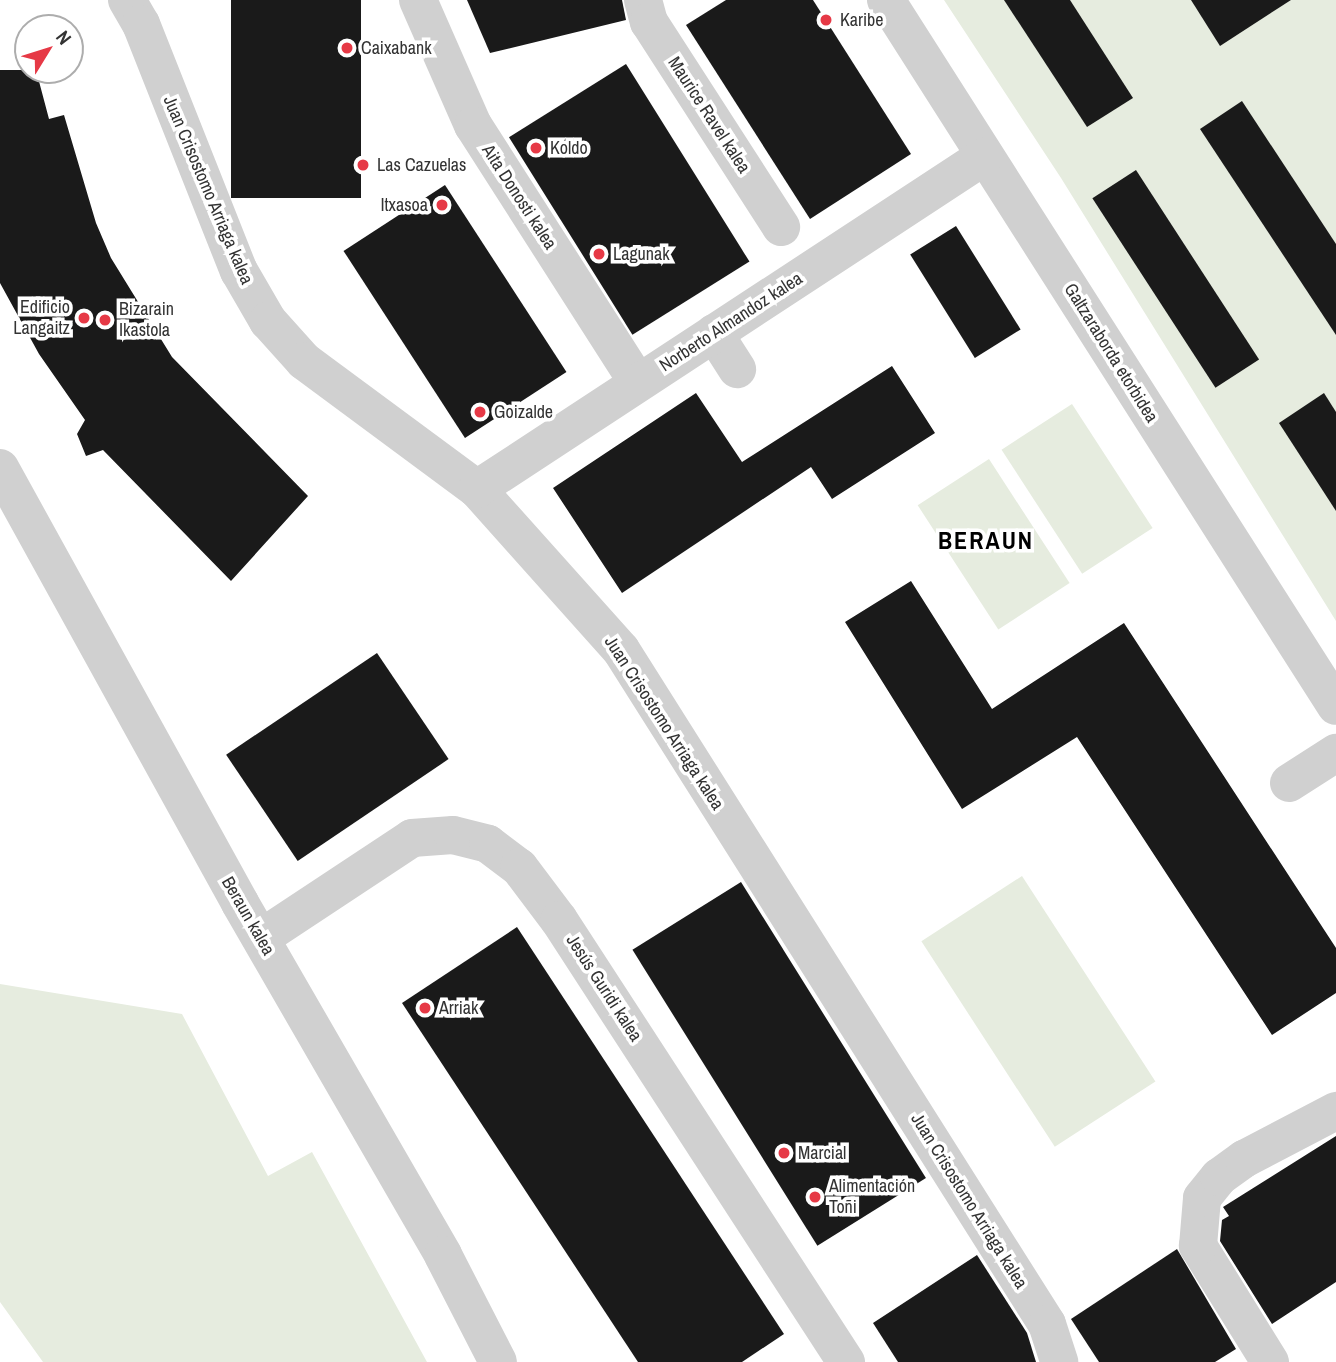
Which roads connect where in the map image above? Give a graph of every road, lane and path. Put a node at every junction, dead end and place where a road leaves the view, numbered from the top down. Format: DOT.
graph roads {
  1 [pos="127,0"];
  2 [pos="418,0"];
  3 [pos="643,0"];
  4 [pos="886,0"];
  5 [pos="985,156"];
  6 [pos="781,227"];
  7 [pos="714,333"];
  8 [pos="737,369"];
  9 [pos="638,383"];
  10 [pos="0,468"];
  11 [pos="477,489"];
  12 [pos="1336,706"];
  13 [pos="1336,753"];
  14 [pos="1289,783"];
  15 [pos="261,938"];
  16 [pos="1336,1111"];
  17 [pos="498,1362"];
  18 [pos="846,1362"];
  19 [pos="1059,1362"];
  20 [pos="1270,1362"];
  1 -- 11 [label="street, Juan Crisostomo Arriaga kalea"];
  2 -- 9 [label="street, Aita Donosti kalea"];
  3 -- 6 [label="street, Maurice Ravel kalea"];
  4 -- 5 [label="street, Galtzaraborda etorbidea"];
  5 -- 7 [label="street, Norberto Almandoz kalea"];
  5 -- 12 [label="street, Galtzaraborda etorbidea"];
  7 -- 8 [label="street"];
  7 -- 9 [label="street, Norberto Almandoz kalea"];
  9 -- 11 [label="street, Norberto Almandoz kalea"];
  10 -- 15 [label="street, Beraun kalea"];
  11 -- 19 [label="street, Juan Crisostomo Arriaga kalea"];
  13 -- 14 [label="street"];
  15 -- 17 [label="street, Beraun kalea"];
  15 -- 18 [label="street, Jesús Guridi kalea"];
  16 -- 20 [label="street"];
}
